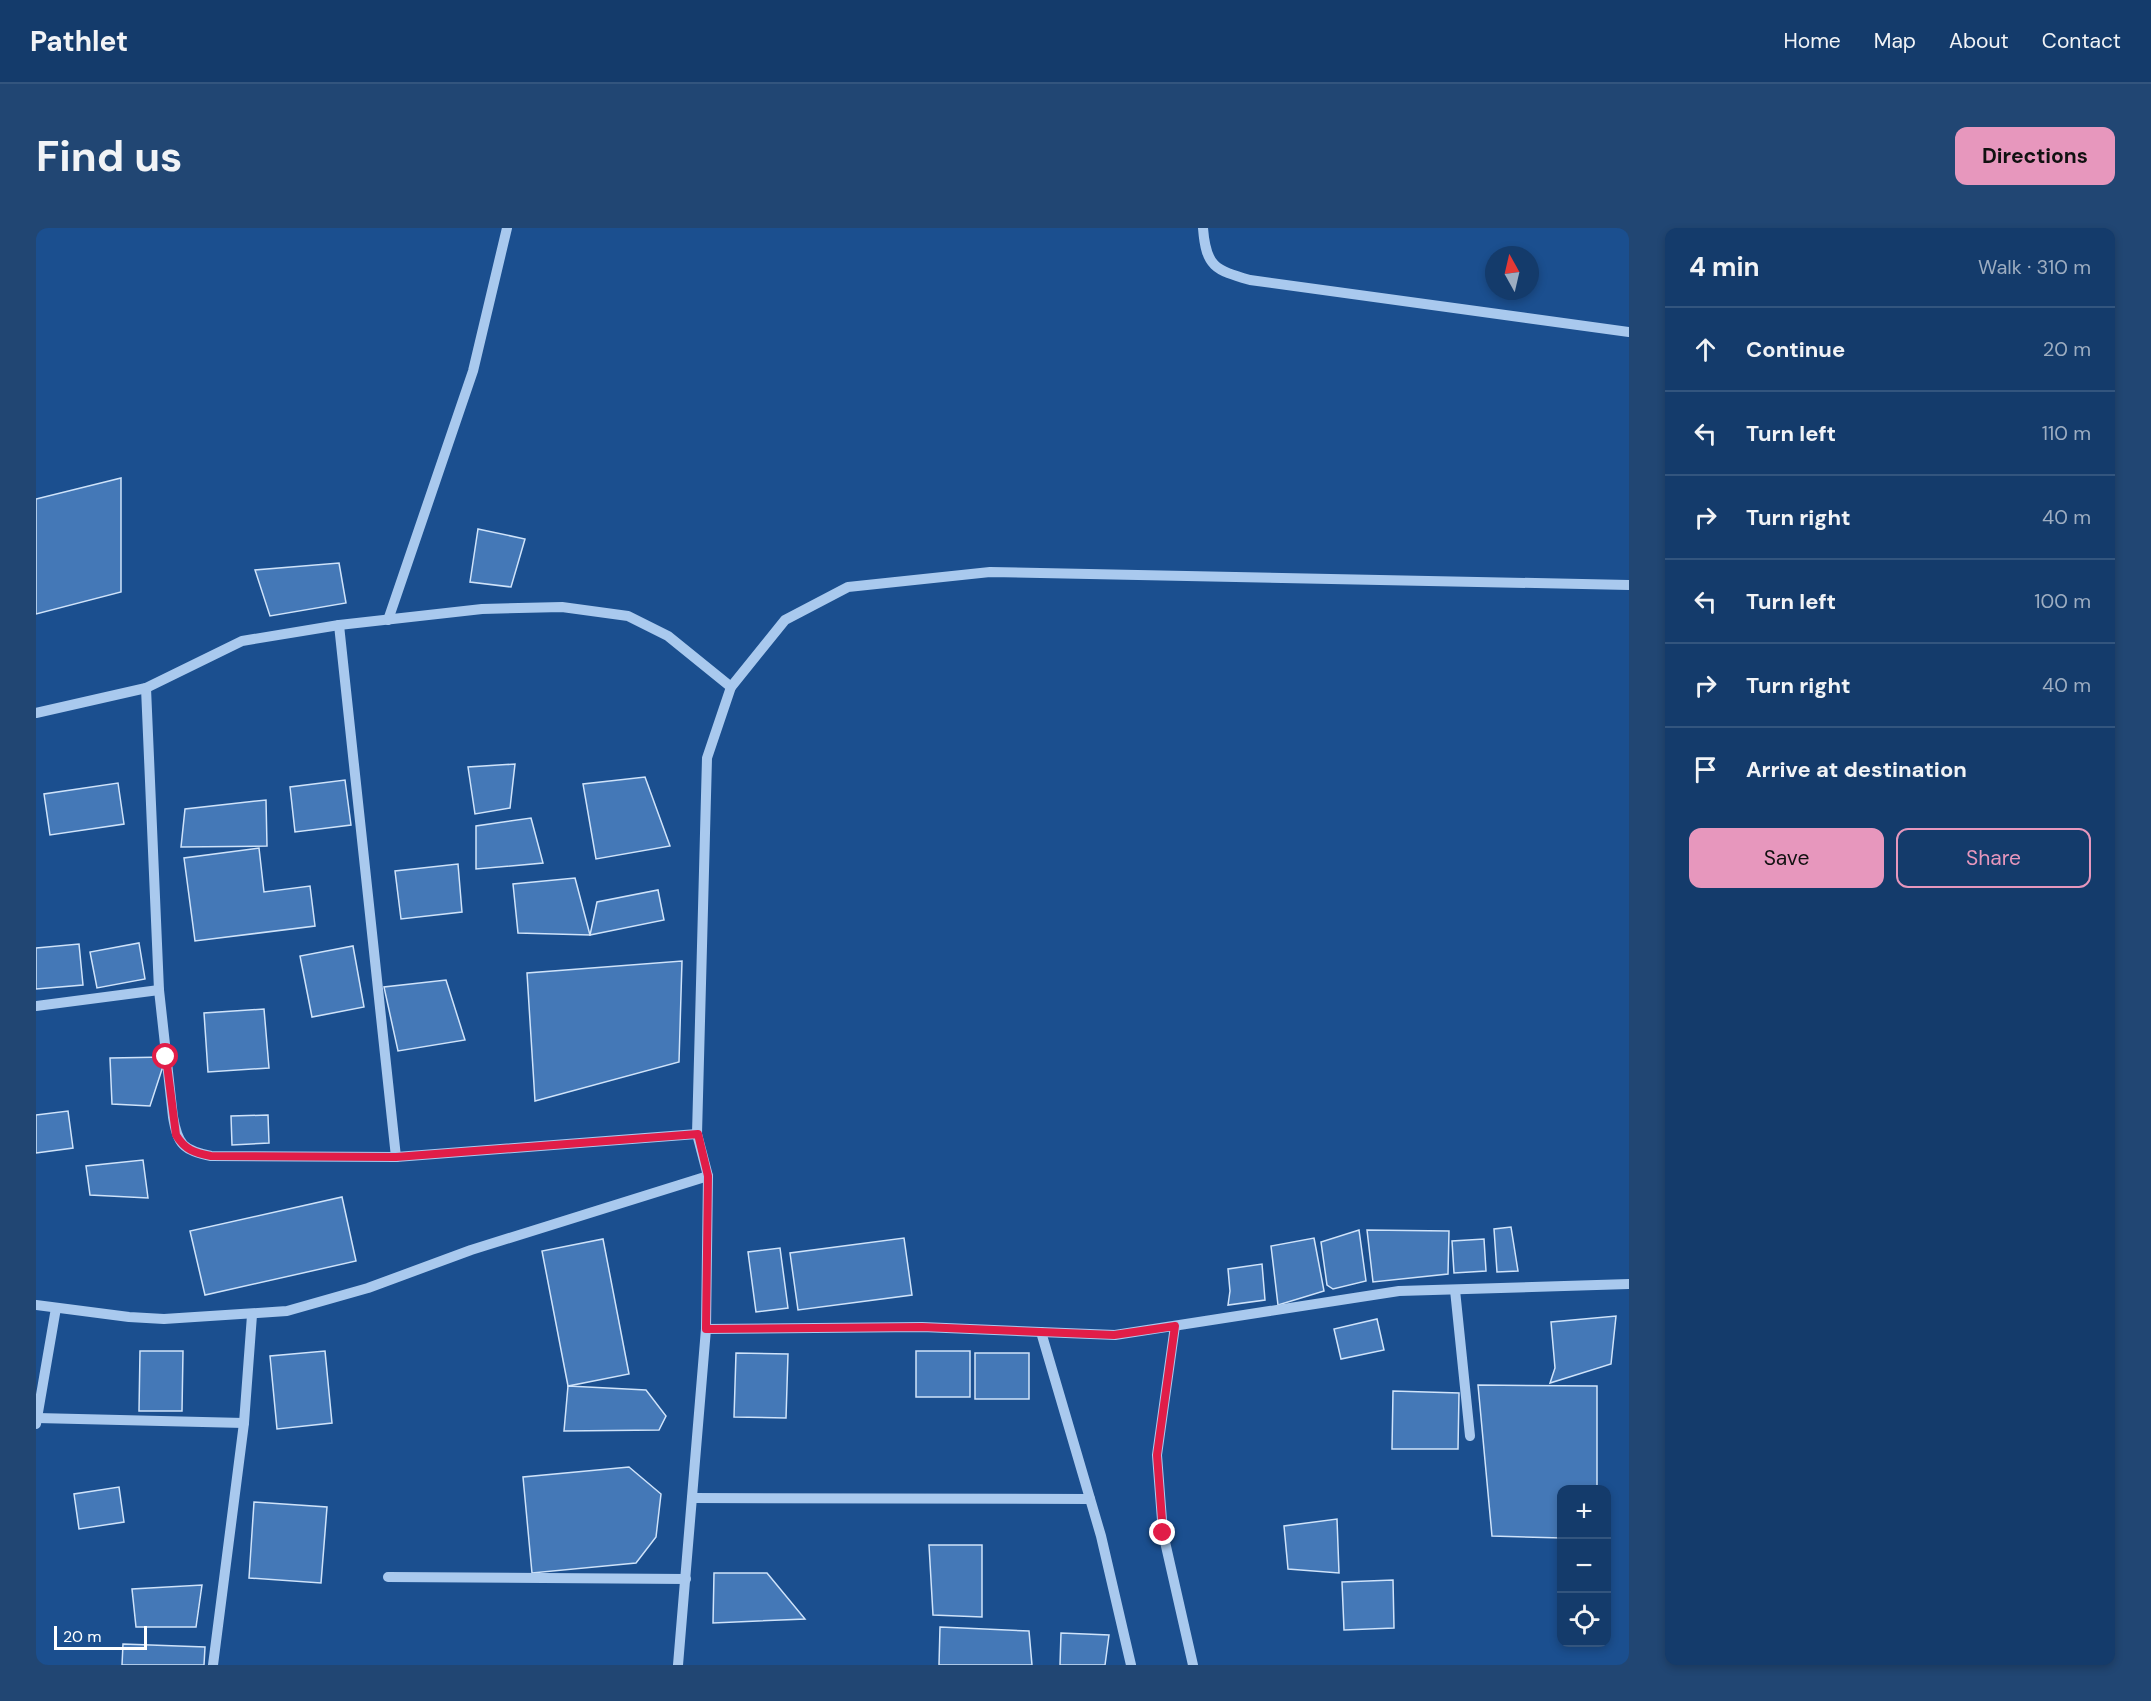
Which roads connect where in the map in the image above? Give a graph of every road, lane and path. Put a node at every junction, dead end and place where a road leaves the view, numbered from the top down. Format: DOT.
graph roads {
  1 [pos="507,228"];
  2 [pos="1203,228"];
  3 [pos="1629,332"];
  4 [pos="1629,585"];
  5 [pos="388,620"];
  6 [pos="339,625"];
  7 [pos="731,687"];
  8 [pos="146,688"];
  9 [pos="36,713"];
  10 [pos="159,990"];
  11 [pos="36,1006"];
  12 [pos="698,1134"];
  13 [pos="396,1157"];
  14 [pos="708,1176"];
  15 [pos="1629,1284"];
  16 [pos="1455,1290"];
  17 [pos="36,1305"];
  18 [pos="56,1308"];
  19 [pos="252,1315"];
  20 [pos="1175,1326"];
  21 [pos="706,1329"];
  22 [pos="1041,1332"];
  23 [pos="37,1421"];
  24 [pos="244,1423"];
  25 [pos="1470,1436"];
  26 [pos="692,1498"];
  27 [pos="1090,1499"];
  28 [pos="388,1577"];
  29 [pos="686,1579"];
  30 [pos="213,1665"];
  31 [pos="678,1665"];
  32 [pos="1131,1665"];
  33 [pos="1193,1665"];
  1 -- 5 [label="street"];
  2 -- 3 [label="street"];
  4 -- 7 [label="street"];
  5 -- 6 [label="street"];
  5 -- 7 [label="street"];
  6 -- 8 [label="street"];
  6 -- 13 [label="street"];
  7 -- 12 [label="street"];
  8 -- 9 [label="street"];
  8 -- 10 [label="street"];
  10 -- 11 [label="street"];
  10 -- 13 [label="street"];
  12 -- 13 [label="street"];
  12 -- 14 [label="street"];
  14 -- 19 [label="street"];
  14 -- 21 [label="street"];
  15 -- 16 [label="street"];
  16 -- 20 [label="street"];
  16 -- 25 [label="street"];
  17 -- 18 [label="street"];
  18 -- 19 [label="street"];
  18 -- 23 [label="street"];
  19 -- 24 [label="street"];
  20 -- 22 [label="street"];
  20 -- 33 [label="street"];
  21 -- 22 [label="street"];
  21 -- 26 [label="street"];
  22 -- 27 [label="street"];
  23 -- 24 [label="street"];
  24 -- 30 [label="street"];
  26 -- 27 [label="street"];
  26 -- 29 [label="street"];
  27 -- 32 [label="street"];
  28 -- 29 [label="street"];
  29 -- 31 [label="street"];
}
